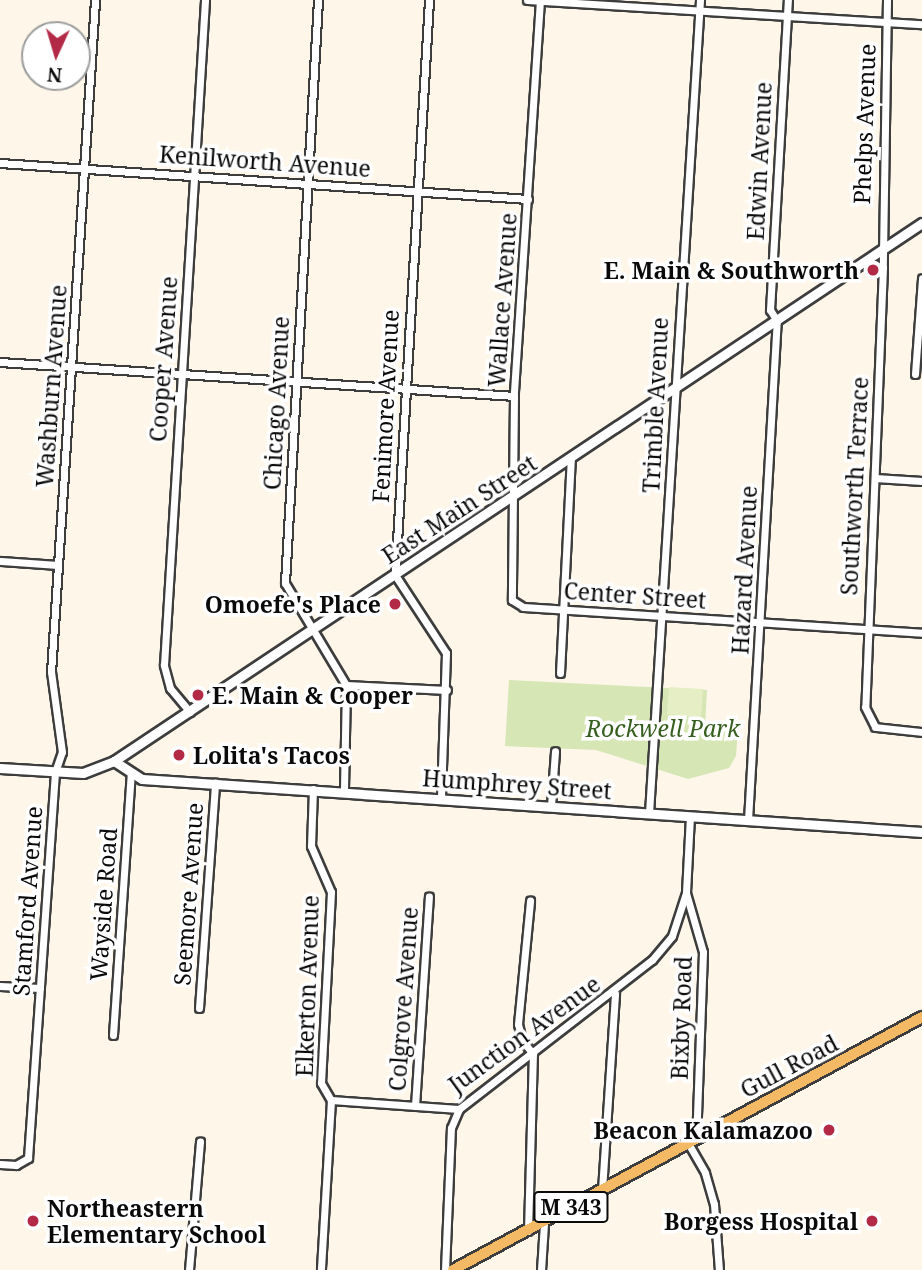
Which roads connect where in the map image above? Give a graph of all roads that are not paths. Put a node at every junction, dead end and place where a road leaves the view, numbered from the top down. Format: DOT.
graph roads {
  1 [pos="95,0"];
  2 [pos="205,0"];
  3 [pos="318,0"];
  4 [pos="429,0"];
  5 [pos="527,0"];
  6 [pos="540,0"];
  7 [pos="700,0"];
  8 [pos="788,0"];
  9 [pos="887,0"];
  10 [pos="699,10"];
  11 [pos="787,16"];
  12 [pos="886,22"];
  13 [pos="922,23"];
  14 [pos="0,163"];
  15 [pos="85,168"];
  16 [pos="195,176"];
  17 [pos="308,183"];
  18 [pos="418,191"];
  19 [pos="528,198"];
  20 [pos="922,223"];
  21 [pos="881,250"];
  22 [pos="922,278"];
  23 [pos="921,315"];
  24 [pos="777,321"];
  25 [pos="0,362"];
  26 [pos="72,368"];
  27 [pos="181,373"];
  28 [pos="915,374"];
  29 [pos="296,382"];
  30 [pos="404,388"];
  31 [pos="675,389"];
  32 [pos="514,396"];
  33 [pos="571,458"];
  34 [pos="875,478"];
  35 [pos="922,481"];
  36 [pos="509,499"];
  37 [pos="0,561"];
  38 [pos="58,565"];
  39 [pos="395,575"];
  40 [pos="514,603"];
  41 [pos="563,610"];
  42 [pos="662,616"];
  43 [pos="760,622"];
  44 [pos="867,629"];
  45 [pos="311,631"];
  46 [pos="922,633"];
  47 [pos="560,673"];
  48 [pos="346,685"];
  49 [pos="447,690"];
  50 [pos="190,712"];
  51 [pos="922,732"];
  52 [pos="555,751"];
  53 [pos="114,761"];
  54 [pos="0,768"];
  55 [pos="55,772"];
  56 [pos="131,774"];
  57 [pos="215,783"];
  58 [pos="313,789"];
  59 [pos="344,791"];
  60 [pos="441,798"];
  61 [pos="551,806"];
  62 [pos="649,813"];
  63 [pos="690,816"];
  64 [pos="748,820"];
  65 [pos="922,832"];
  66 [pos="686,893"];
  67 [pos="429,896"];
  68 [pos="530,901"];
  69 [pos="0,985"];
  70 [pos="40,988"];
  71 [pos="615,993"];
  72 [pos="199,1008"];
  73 [pos="922,1017"];
  74 [pos="113,1035"];
  75 [pos="533,1054"];
  76 [pos="331,1100"];
  77 [pos="415,1106"];
  78 [pos="459,1109"];
  79 [pos="200,1141"];
  80 [pos="692,1141"];
  81 [pos="0,1164"];
  82 [pos="602,1190"];
  83 [pos="544,1223"];
  84 [pos="528,1231"];
  85 [pos="189,1270"];
  86 [pos="321,1270"];
  87 [pos="445,1270"];
  88 [pos="453,1270"];
  89 [pos="541,1270"];
  90 [pos="719,1270"];
  1 -- 15 [label="street, Washburn Avenue"];
  2 -- 16 [label="street, Cooper Avenue"];
  3 -- 17 [label="street, Chicago Avenue"];
  4 -- 18 [label="street, Fenimore Avenue"];
  5 -- 6 [label="street"];
  6 -- 10 [label="street"];
  6 -- 19 [label="street, Wallace Avenue"];
  7 -- 10 [label="street, Trimble Avenue"];
  8 -- 11 [label="street, Edwin Avenue"];
  9 -- 12 [label="street, Phelps Avenue"];
  10 -- 11 [label="street"];
  10 -- 31 [label="street, Trimble Avenue"];
  11 -- 12 [label="street"];
  11 -- 24 [label="street, Edwin Avenue"];
  12 -- 13 [label="street"];
  12 -- 21 [label="street, Phelps Avenue"];
  14 -- 15 [label="street, Kenilworth Avenue"];
  15 -- 16 [label="street, Kenilworth Avenue"];
  15 -- 26 [label="street, Washburn Avenue"];
  16 -- 17 [label="street, Kenilworth Avenue"];
  16 -- 27 [label="street, Cooper Avenue"];
  17 -- 18 [label="street, Kenilworth Avenue"];
  17 -- 29 [label="street, Chicago Avenue"];
  18 -- 19 [label="street, Kenilworth Avenue"];
  18 -- 30 [label="street, Fenimore Avenue"];
  19 -- 32 [label="street, Wallace Avenue"];
  20 -- 21 [label="street, East Main Street"];
  21 -- 24 [label="street, East Main Street"];
  21 -- 34 [label="street, Southworth Terrace"];
  22 -- 23 [label="street"];
  23 -- 28 [label="street"];
  24 -- 31 [label="street, East Main Street"];
  24 -- 43 [label="street, Hazard Avenue"];
  25 -- 26 [label="street"];
  26 -- 27 [label="street"];
  26 -- 38 [label="street, Washburn Avenue"];
  27 -- 29 [label="street"];
  27 -- 50 [label="street, Cooper Avenue"];
  29 -- 30 [label="street"];
  29 -- 45 [label="street, Chicago Avenue"];
  30 -- 32 [label="street"];
  30 -- 39 [label="street, Fenimore Avenue"];
  31 -- 33 [label="street, East Main Street"];
  31 -- 42 [label="street, Trimble Avenue"];
  32 -- 36 [label="street, Wallace Avenue"];
  33 -- 36 [label="street, East Main Street"];
  33 -- 41 [label="street"];
  34 -- 35 [label="street"];
  34 -- 44 [label="street, Southworth Terrace"];
  36 -- 39 [label="street, East Main Street"];
  36 -- 40 [label="street, Wallace Avenue"];
  37 -- 38 [label="street"];
  38 -- 55 [label="street, Washburn Avenue"];
  39 -- 45 [label="street, East Main Street"];
  39 -- 49 [label="street"];
  40 -- 41 [label="street, Center Street"];
  41 -- 42 [label="street, Center Street"];
  41 -- 47 [label="street"];
  42 -- 43 [label="street, Center Street"];
  42 -- 62 [label="street, Trimble Avenue"];
  43 -- 44 [label="street, Center Street"];
  43 -- 64 [label="street, Hazard Avenue"];
  44 -- 46 [label="street, Center Street"];
  44 -- 51 [label="street, Southworth Terrace"];
  45 -- 48 [label="street, Chicago Avenue"];
  45 -- 50 [label="street, East Main Street"];
  48 -- 49 [label="street"];
  48 -- 59 [label="street"];
  49 -- 60 [label="street"];
  50 -- 53 [label="street, East Main Street"];
  52 -- 61 [label="street"];
  53 -- 55 [label="street, East Main Street"];
  53 -- 56 [label="street, Humphrey Street"];
  54 -- 55 [label="street, East Main Street"];
  55 -- 70 [label="street, Stamford Avenue"];
  56 -- 57 [label="street, Humphrey Street"];
  56 -- 74 [label="street, Wayside Road"];
  57 -- 58 [label="street, Humphrey Street"];
  57 -- 72 [label="street, Seemore Avenue"];
  58 -- 59 [label="street, Humphrey Street"];
  58 -- 76 [label="street, Elkerton Avenue"];
  59 -- 60 [label="street, Humphrey Street"];
  60 -- 61 [label="street, Humphrey Street"];
  61 -- 62 [label="street, Humphrey Street"];
  62 -- 63 [label="street, Humphrey Street"];
  63 -- 64 [label="street, Humphrey Street"];
  63 -- 66 [label="street, Bixby Road"];
  64 -- 65 [label="street, Humphrey Street"];
  66 -- 71 [label="street, Junction Avenue"];
  66 -- 80 [label="street, Bixby Road"];
  67 -- 77 [label="street, Colgrove Avenue"];
  68 -- 75 [label="street"];
  69 -- 70 [label="street"];
  70 -- 81 [label="street, Stamford Avenue"];
  71 -- 75 [label="street, Junction Avenue"];
  71 -- 82 [label="street"];
  73 -- 80 [label="main road, Gull Road / M 343"];
  75 -- 78 [label="street, Junction Avenue"];
  75 -- 84 [label="street"];
  76 -- 77 [label="street, Junction Avenue"];
  76 -- 86 [label="street, Elkerton Avenue"];
  77 -- 78 [label="street, Junction Avenue"];
  78 -- 87 [label="street"];
  79 -- 85 [label="street"];
  80 -- 82 [label="main road, Gull Road / M 343"];
  80 -- 90 [label="street"];
  82 -- 83 [label="main road, Gull Road / M 343"];
  83 -- 84 [label="main road, Gull Road / M 343"];
  83 -- 89 [label="street"];
  84 -- 88 [label="main road, Gull Road / M 343"];
}
